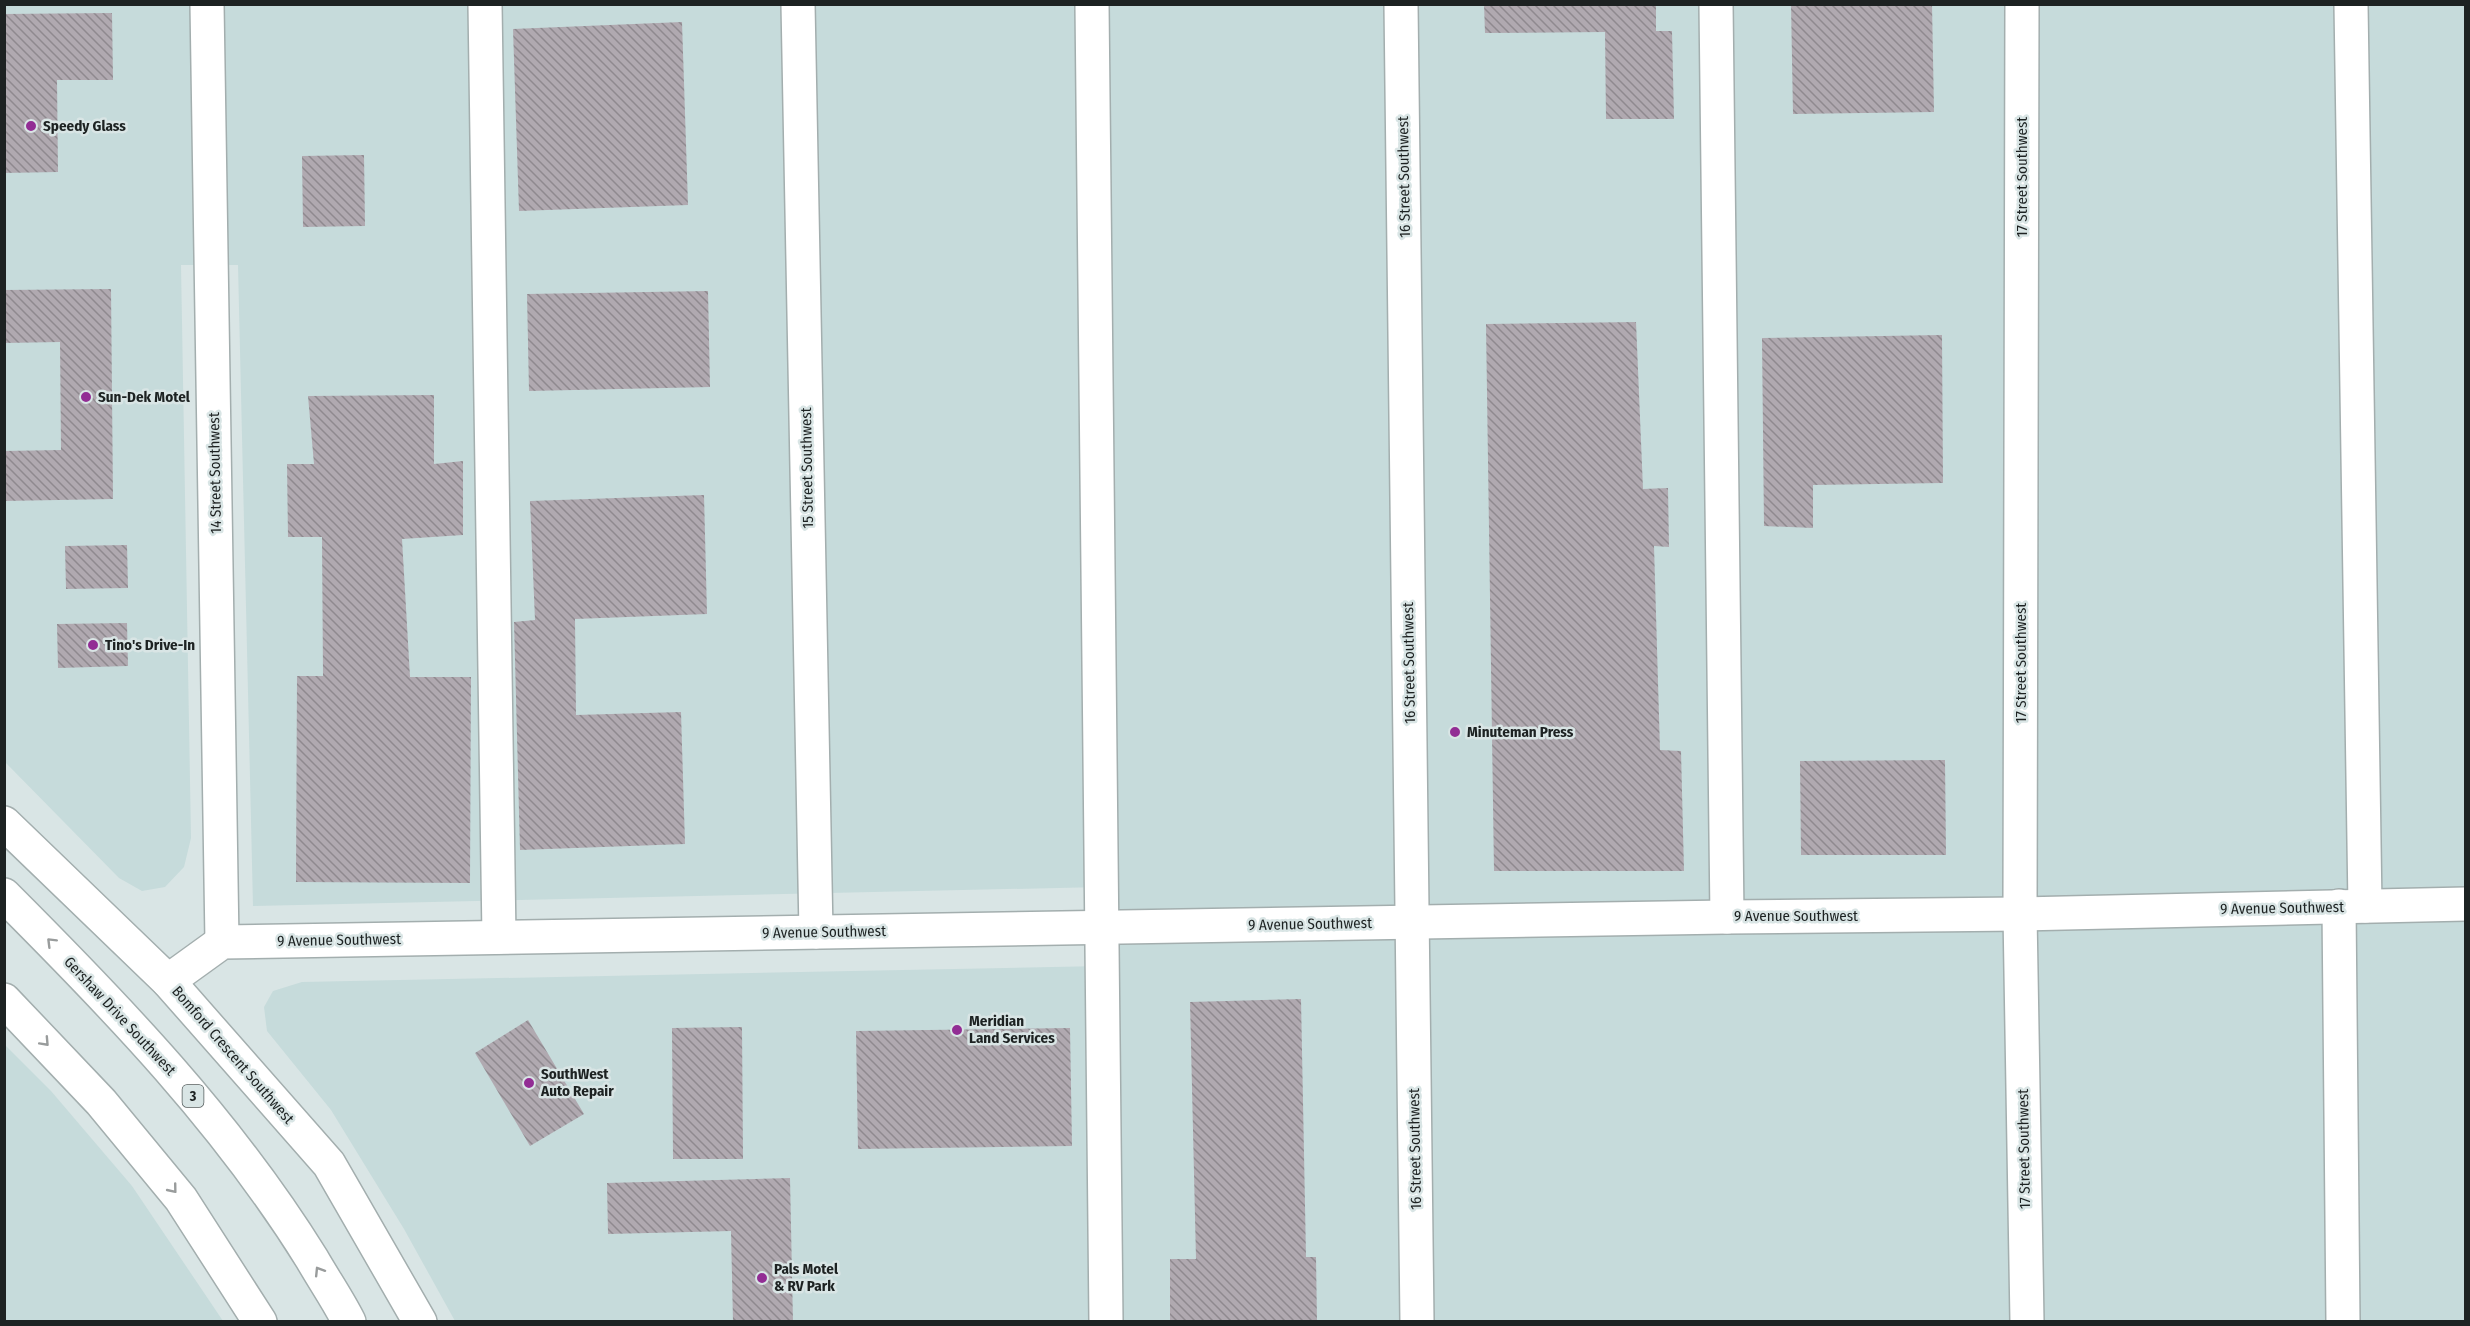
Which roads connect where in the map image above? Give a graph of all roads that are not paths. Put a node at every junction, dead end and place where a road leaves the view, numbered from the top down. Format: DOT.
graph roads {
  1 [pos="207,4"];
  2 [pos="485,4"];
  3 [pos="798,4"];
  4 [pos="1092,4"];
  5 [pos="1401,4"];
  6 [pos="1716,4"];
  7 [pos="2022,4"];
  8 [pos="2351,4"];
  9 [pos="4,823"];
  10 [pos="4,895"];
  11 [pos="2466,904"];
  12 [pos="2352,906"];
  13 [pos="2020,914"];
  14 [pos="1728,916"];
  15 [pos="1413,922"];
  16 [pos="1102,927"];
  17 [pos="816,932"];
  18 [pos="499,937"];
  19 [pos="222,942"];
  20 [pos="168,981"];
  21 [pos="4,1000"];
  22 [pos="260,1322"];
  23 [pos="349,1322"];
  24 [pos="420,1322"];
  25 [pos="1106,1322"];
  26 [pos="1417,1322"];
  27 [pos="2027,1322"];
  28 [pos="2343,1322"];
  1 -- 19 [label="main road, 14 Street Southwest"];
  2 -- 18 [label="main road"];
  3 -- 17 [label="main road, 15 Street Southwest"];
  4 -- 16 [label="main road"];
  5 -- 15 [label="main road, 16 Street Southwest"];
  6 -- 14 [label="main road"];
  7 -- 13 [label="main road, 17 Street Southwest"];
  8 -- 12 [label="main road"];
  9 -- 20 [label="main road, Bomford Crescent Southwest"];
  23 -- 10 [label="main road, Gershaw Drive Southwest / 3, one-way"];
  11 -- 12 [label="main road, 9 Avenue Southwest"];
  12 -- 13 [label="main road, 9 Avenue Southwest"];
  12 -- 28 [label="main road"];
  13 -- 14 [label="main road, 9 Avenue Southwest"];
  13 -- 27 [label="main road, 17 Street Southwest"];
  14 -- 15 [label="main road, 9 Avenue Southwest"];
  15 -- 16 [label="main road, 9 Avenue Southwest"];
  15 -- 26 [label="main road, 16 Street Southwest"];
  16 -- 17 [label="main road, 9 Avenue Southwest"];
  16 -- 25 [label="main road"];
  17 -- 18 [label="main road, 9 Avenue Southwest"];
  18 -- 19 [label="main road, 9 Avenue Southwest"];
  19 -- 20 [label="main road"];
  20 -- 24 [label="main road, Bomford Crescent Southwest"];
  21 -- 22 [label="main road, one-way"];
}
